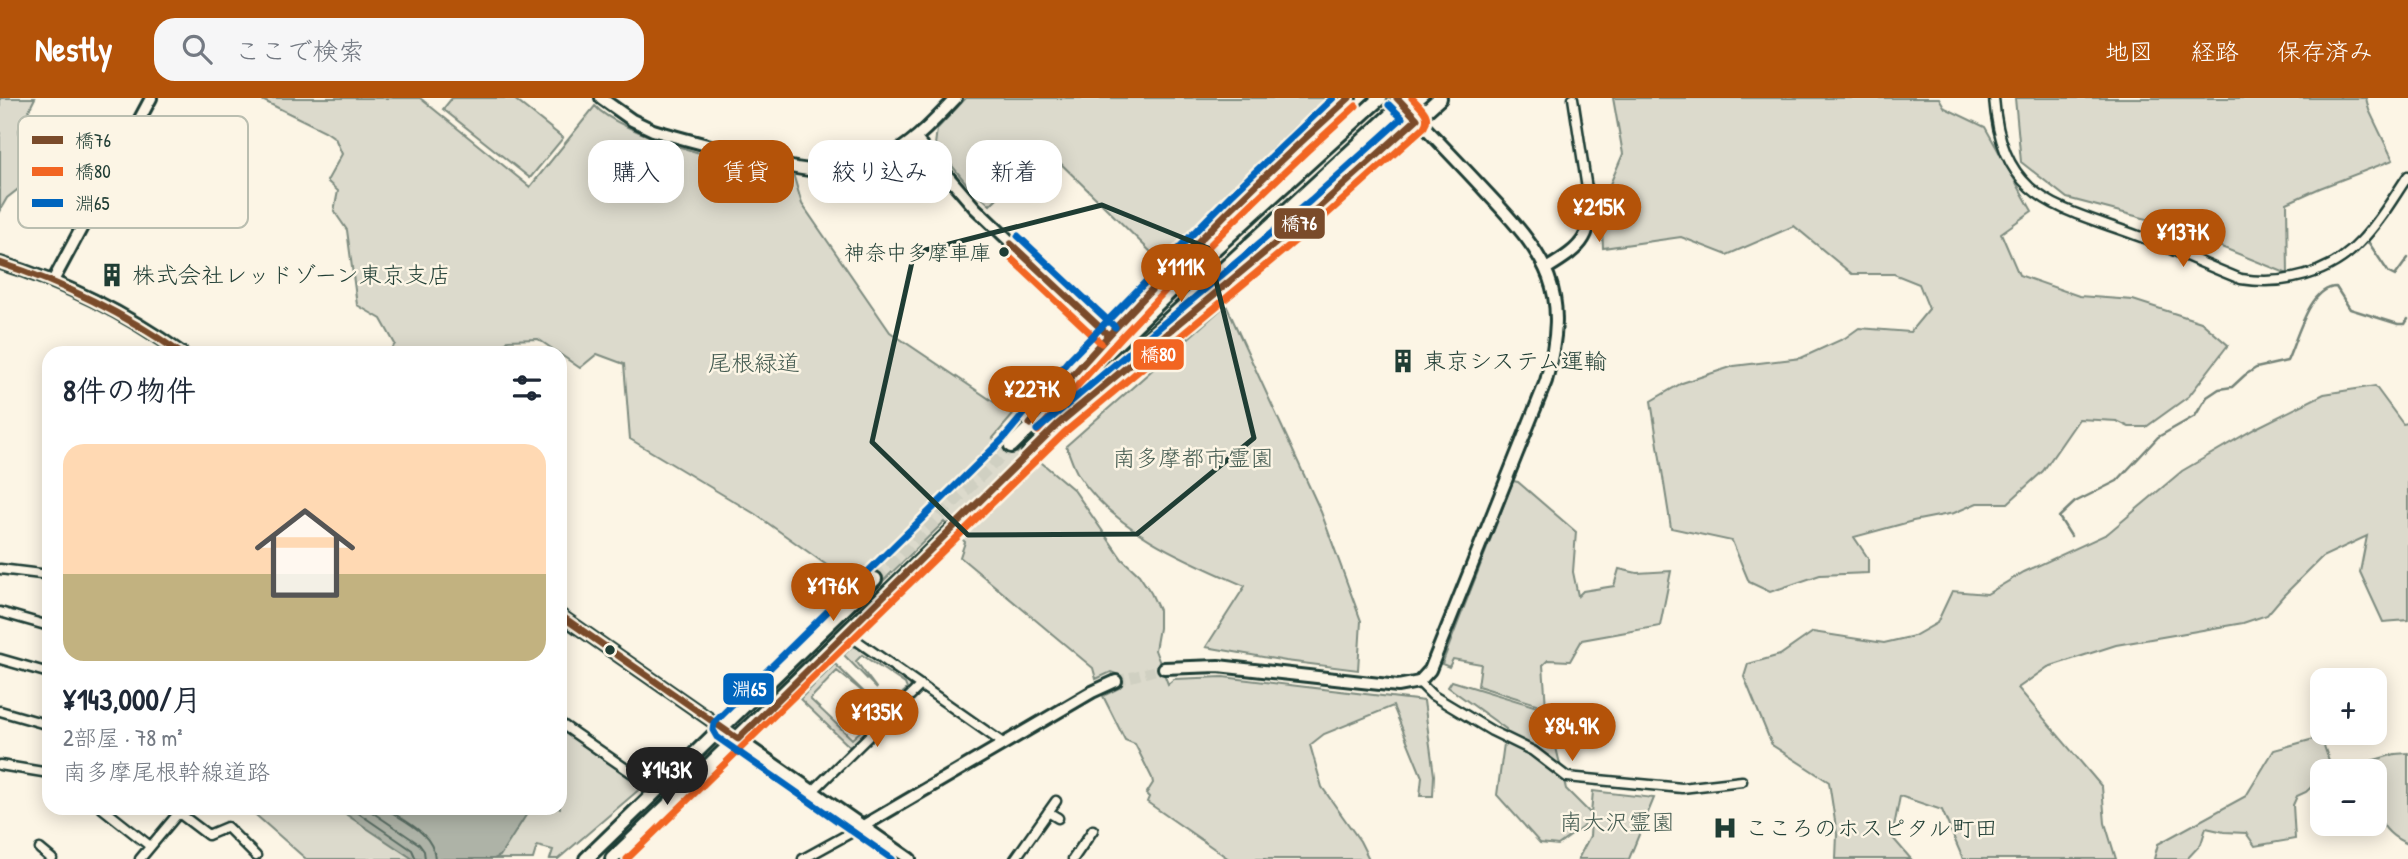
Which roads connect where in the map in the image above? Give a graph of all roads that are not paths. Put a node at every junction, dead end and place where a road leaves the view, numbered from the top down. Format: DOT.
graph roads {
  1 [pos="151,98"];
  2 [pos="601,98"];
  3 [pos="956,98"];
  4 [pos="1349,98"];
  5 [pos="1380,98"];
  6 [pos="1397,98"];
  7 [pos="1409,98"];
  8 [pos="1440,98"];
  9 [pos="1573,98"];
  10 [pos="1994,98"];
  11 [pos="141,116"];
  12 [pos="1417,119"];
  13 [pos="915,138"];
  14 [pos="2408,176"];
  15 [pos="1587,189"];
  16 [pos="81,228"];
  17 [pos="0,263"];
  18 [pos="1546,269"];
  19 [pos="53,281"];
  20 [pos="1108,335"];
  21 [pos="171,346"];
  22 [pos="1057,425"];
  23 [pos="1029,452"];
  24 [pos="951,530"];
  25 [pos="0,569"];
  26 [pos="42,574"];
  27 [pos="875,579"];
  28 [pos="0,612"];
  29 [pos="567,620"];
  30 [pos="42,624"];
  31 [pos="846,633"];
  32 [pos="0,659"];
  33 [pos="1164,668"];
  34 [pos="42,671"];
  35 [pos="1116,681"];
  36 [pos="1419,682"];
  37 [pos="921,685"];
  38 [pos="0,711"];
  39 [pos="42,723"];
  40 [pos="567,728"];
  41 [pos="723,728"];
  42 [pos="738,739"];
  43 [pos="1003,743"];
  44 [pos="0,765"];
  45 [pos="42,772"];
  46 [pos="1742,781"];
  47 [pos="659,791"];
  48 [pos="813,791"];
  49 [pos="1056,801"];
  50 [pos="1048,812"];
  51 [pos="112,815"];
  52 [pos="177,815"];
  53 [pos="185,815"];
  54 [pos="1058,818"];
  55 [pos="863,826"];
  56 [pos="1093,830"];
  57 [pos="1077,832"];
  58 [pos="1087,838"];
  59 [pos="257,841"];
  60 [pos="150,846"];
  61 [pos="40,849"];
  62 [pos="249,849"];
  63 [pos="256,856"];
  64 [pos="1018,858"];
  65 [pos="52,859"];
  66 [pos="140,859"];
  67 [pos="586,859"];
  68 [pos="612,859"];
  69 [pos="803,859"];
  70 [pos="910,859"];
  71 [pos="1073,859"];
  1 -- 11 [label="street"];
  2 -- 13 [label="street"];
  3 -- 13 [label="street"];
  4 -- 20 [label="main road"];
  5 -- 20 [label="main road"];
  6 -- 12 [label="main road"];
  7 -- 22 [label="main road, bridge"];
  8 -- 12 [label="main road"];
  9 -- 15 [label="street"];
  10 -- 14 [label="street"];
  12 -- 18 [label="street"];
  12 -- 22 [label="main road"];
  13 -- 20 [label="street"];
  15 -- 18 [label="street"];
  16 -- 19 [label="street"];
  17 -- 19 [label="street"];
  18 -- 36 [label="street"];
  19 -- 21 [label="street"];
  22 -- 23 [label="main road"];
  24 -- 31 [label="main road"];
  25 -- 26 [label="street"];
  27 -- 41 [label="main road"];
  28 -- 30 [label="street"];
  29 -- 41 [label="street"];
  31 -- 37 [label="street"];
  31 -- 42 [label="main road"];
  32 -- 34 [label="street"];
  33 -- 36 [label="street"];
  35 -- 43 [label="street"];
  36 -- 46 [label="street"];
  37 -- 43 [label="street"];
  37 -- 48 [label="street"];
  38 -- 39 [label="street"];
  40 -- 47 [label="street"];
  41 -- 42 [label="street"];
  41 -- 47 [label="main road"];
  42 -- 48 [label="street"];
  42 -- 68 [label="main road"];
  43 -- 55 [label="street"];
  44 -- 45 [label="street"];
  47 -- 67 [label="main road"];
  48 -- 55 [label="street"];
  49 -- 50 [label="street"];
  50 -- 54 [label="street"];
  50 -- 64 [label="street"];
  51 -- 60 [label="street"];
  52 -- 60 [label="street"];
  53 -- 62 [label="street"];
  55 -- 69 [label="street"];
  55 -- 70 [label="street"];
  56 -- 58 [label="street"];
  57 -- 58 [label="street"];
  58 -- 71 [label="street"];
  59 -- 62 [label="street"];
  60 -- 66 [label="street"];
  61 -- 65 [label="street"];
  62 -- 63 [label="street"];
}
